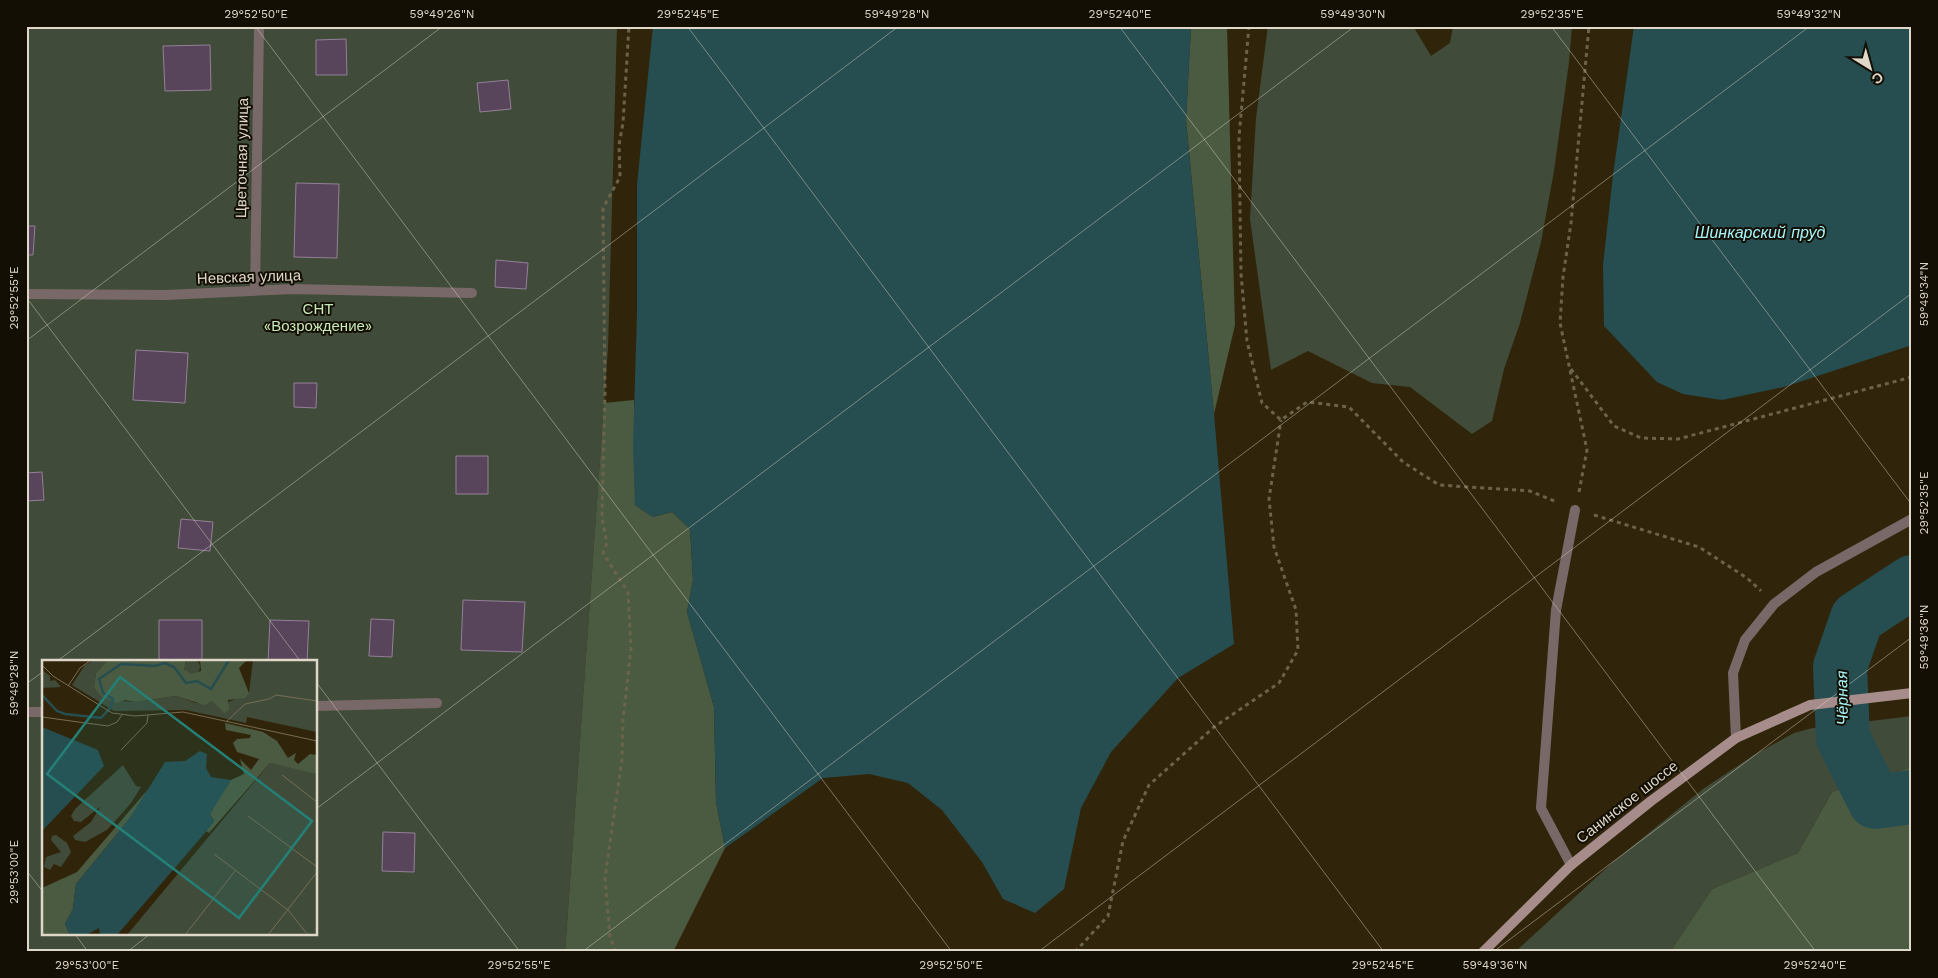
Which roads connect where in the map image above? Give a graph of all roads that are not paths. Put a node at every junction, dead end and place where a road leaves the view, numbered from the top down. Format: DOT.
graph roads {
  1 [pos="258,26"];
  2 [pos="255,291"];
  3 [pos="472,293"];
  4 [pos="26,294"];
  5 [pos="1575,510"];
  6 [pos="1912,519"];
  7 [pos="1912,693"];
  8 [pos="437,703"];
  9 [pos="318,706"];
  10 [pos="26,712"];
  11 [pos="42,712"];
  12 [pos="1736,738"];
  13 [pos="1572,865"];
  14 [pos="1483,952"];
  1 -- 2 [label="street, Цветочная улица"];
  2 -- 3 [label="street, Невская улица"];
  2 -- 4 [label="street, Невская улица"];
  5 -- 13 [label="street"];
  6 -- 12 [label="street"];
  7 -- 12 [label="street, Санинское шоссе"];
  8 -- 9 [label="street"];
  10 -- 11 [label="street"];
  12 -- 13 [label="street, Санинское шоссе"];
  13 -- 14 [label="street, Санинское шоссе"];
}
